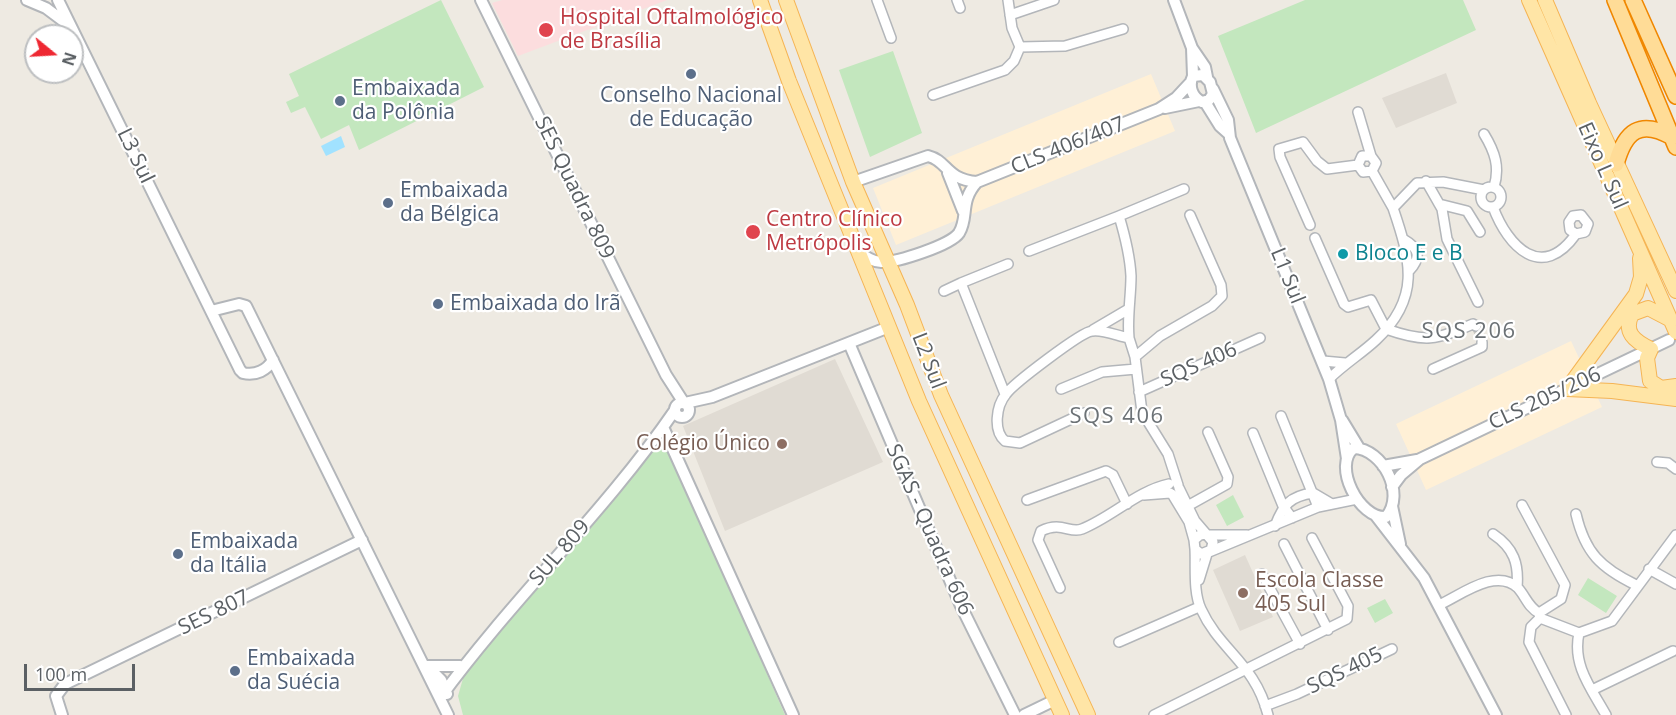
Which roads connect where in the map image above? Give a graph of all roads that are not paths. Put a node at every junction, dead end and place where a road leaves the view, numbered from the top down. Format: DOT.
graph roads {
  1 [pos="27,0"];
  2 [pos="481,0"];
  3 [pos="760,0"];
  4 [pos="786,0"];
  5 [pos="877,0"];
  6 [pos="1008,0"];
  7 [pos="1054,0"];
  8 [pos="1174,0"];
  9 [pos="1529,0"];
  10 [pos="1545,0"];
  11 [pos="1616,0"];
  12 [pos="1633,0"];
  13 [pos="60,3"];
  14 [pos="1010,15"];
  15 [pos="67,24"];
  16 [pos="70,24"];
  17 [pos="1123,29"];
  18 [pos="891,38"];
  19 [pos="1020,47"];
  20 [pos="1192,48"];
  21 [pos="84,52"];
  22 [pos="1207,77"];
  23 [pos="1192,79"];
  24 [pos="1213,89"];
  25 [pos="933,95"];
  26 [pos="1676,96"];
  27 [pos="1202,102"];
  28 [pos="824,105"];
  29 [pos="1159,109"];
  30 [pos="1358,112"];
  31 [pos="804,117"];
  32 [pos="1229,134"];
  33 [pos="1484,134"];
  34 [pos="835,135"];
  35 [pos="813,139"];
  36 [pos="1674,142"];
  37 [pos="1371,156"];
  38 [pos="1616,164"];
  39 [pos="1358,165"];
  40 [pos="1372,171"];
  41 [pos="948,172"];
  42 [pos="1426,181"];
  43 [pos="853,182"];
  44 [pos="977,182"];
  45 [pos="1489,188"];
  46 [pos="1184,189"];
  47 [pos="1439,204"];
  48 [pos="1493,207"];
  49 [pos="1393,208"];
  50 [pos="963,212"];
  51 [pos="1190,215"];
  52 [pos="1119,216"];
  53 [pos="1310,225"];
  54 [pos="1480,232"];
  55 [pos="1576,234"];
  56 [pos="1315,238"];
  57 [pos="1639,249"];
  58 [pos="856,250"];
  59 [pos="1029,251"];
  60 [pos="888,262"];
  61 [pos="1008,264"];
  62 [pos="961,283"];
  63 [pos="944,291"];
  64 [pos="1676,291"];
  65 [pos="1478,302"];
  66 [pos="1127,310"];
  67 [pos="215,314"];
  68 [pos="1117,318"];
  69 [pos="1476,326"];
  70 [pos="889,327"];
  71 [pos="1386,329"];
  72 [pos="1093,330"];
  73 [pos="1672,331"];
  74 [pos="1117,336"];
  75 [pos="1129,338"];
  76 [pos="1260,338"];
  77 [pos="1482,342"];
  78 [pos="849,343"];
  79 [pos="1651,349"];
  80 [pos="1135,357"];
  81 [pos="1323,361"];
  82 [pos="1344,363"];
  83 [pos="273,365"];
  84 [pos="930,365"];
  85 [pos="1136,369"];
  86 [pos="1433,369"];
  87 [pos="907,370"];
  88 [pos="666,375"];
  89 [pos="1329,379"];
  90 [pos="674,385"];
  91 [pos="1676,386"];
  92 [pos="1061,388"];
  93 [pos="1567,389"];
  94 [pos="1139,392"];
  95 [pos="1005,394"];
  96 [pos="941,395"];
  97 [pos="712,397"];
  98 [pos="1676,399"];
  99 [pos="919,401"];
  100 [pos="682,409"];
  101 [pos="1084,412"];
  102 [pos="1281,416"];
  103 [pos="1341,420"];
  104 [pos="665,429"];
  105 [pos="1208,432"];
  106 [pos="1253,434"];
  107 [pos="1359,448"];
  108 [pos="1347,459"];
  109 [pos="1420,459"];
  110 [pos="1657,462"];
  111 [pos="1383,466"];
  112 [pos="1676,469"];
  113 [pos="1349,484"];
  114 [pos="1392,487"];
  115 [pos="1173,488"];
  116 [pos="1313,493"];
  117 [pos="1357,499"];
  118 [pos="1027,500"];
  119 [pos="1332,502"];
  120 [pos="1127,504"];
  121 [pos="1392,505"];
  122 [pos="1522,505"];
  123 [pos="1283,506"];
  124 [pos="1318,507"];
  125 [pos="1185,508"];
  126 [pos="1576,514"];
  127 [pos="1376,516"];
  128 [pos="1292,518"];
  129 [pos="1275,526"];
  130 [pos="1493,534"];
  131 [pos="1207,535"];
  132 [pos="1250,535"];
  133 [pos="1676,535"];
  134 [pos="1312,538"];
  135 [pos="362,540"];
  136 [pos="1284,544"];
  137 [pos="1400,544"];
  138 [pos="1194,545"];
  139 [pos="1208,553"];
  140 [pos="1649,569"];
  141 [pos="1262,574"];
  142 [pos="1676,584"];
  143 [pos="1636,585"];
  144 [pos="1060,588"];
  145 [pos="1517,588"];
  146 [pos="1196,591"];
  147 [pos="1439,604"];
  148 [pos="1199,607"];
  149 [pos="1040,614"];
  150 [pos="1540,616"];
  151 [pos="1022,628"];
  152 [pos="1328,630"];
  153 [pos="1579,633"];
  154 [pos="1119,642"];
  155 [pos="1053,644"];
  156 [pos="1300,644"];
  157 [pos="1392,649"];
  158 [pos="1673,651"];
  159 [pos="1032,652"];
  160 [pos="425,664"];
  161 [pos="461,668"];
  162 [pos="1247,669"];
  163 [pos="440,688"];
  164 [pos="1592,690"];
  165 [pos="1055,700"];
  166 [pos="1266,710"];
  167 [pos="62,715"];
  168 [pos="451,715"];
  169 [pos="793,715"];
  170 [pos="1015,715"];
  171 [pos="1024,715"];
  172 [pos="1062,715"];
  173 [pos="1088,715"];
  174 [pos="1154,715"];
  175 [pos="1496,715"];
  176 [pos="1566,715"];
  177 [pos="1606,715"];
  1 -- 13 [label="street"];
  1 -- 15 [label="street"];
  2 -- 88 [label="street, SES Quadra 809"];
  3 -- 31 [label="main road, L2 Sul"];
  4 -- 28 [label="main road, L2 Sul"];
  5 -- 18 [label="street"];
  6 -- 14 [label="street"];
  7 -- 14 [label="street"];
  8 -- 20 [label="street"];
  9 -- 57 [label="main road, Eixo L Sul"];
  10 -- 38 [label="main road, Eixo L Sul"];
  11 -- 36 [label="highway"];
  12 -- 26 [label="highway"];
  13 -- 16 [label="street, L3 Sul"];
  14 -- 19 [label="street"];
  17 -- 19 [label="street"];
  19 -- 25 [label="street"];
  20 -- 22 [label="street"];
  20 -- 23 [label="street"];
  21 -- 67 [label="street, L3 Sul"];
  22 -- 23 [label="street"];
  22 -- 24 [label="street"];
  23 -- 27 [label="street"];
  23 -- 29 [label="street, CLS 406/407"];
  24 -- 27 [label="street"];
  24 -- 32 [label="street, L1 Sul"];
  27 -- 29 [label="street, CLS 406/407"];
  27 -- 32 [label="street, L1 Sul"];
  28 -- 31 [label="main road"];
  28 -- 34 [label="main road, L2 Sul"];
  29 -- 44 [label="street, CLS 406/407"];
  30 -- 37 [label="street"];
  31 -- 35 [label="main road, L2 Sul"];
  32 -- 81 [label="street, L1 Sul"];
  33 -- 45 [label="street"];
  34 -- 35 [label="main road"];
  34 -- 43 [label="main road, L2 Sul"];
  35 -- 58 [label="main road, L2 Sul"];
  36 -- 38 [label="highway"];
  37 -- 39 [label="street"];
  37 -- 40 [label="street"];
  38 -- 64 [label="main road, Eixo L Sul"];
  39 -- 40 [label="street"];
  39 -- 53 [label="street"];
  40 -- 49 [label="street"];
  41 -- 43 [label="street"];
  41 -- 44 [label="street"];
  41 -- 50 [label="street"];
  42 -- 45 [label="street"];
  42 -- 47 [label="street"];
  42 -- 49 [label="street"];
  43 -- 60 [label="main road, L2 Sul"];
  44 -- 50 [label="street"];
  45 -- 48 [label="street"];
  45 -- 48 [label="street"];
  46 -- 52 [label="street"];
  47 -- 54 [label="street"];
  47 -- 65 [label="street"];
  48 -- 55 [label="street"];
  49 -- 71 [label="street"];
  50 -- 60 [label="street"];
  51 -- 80 [label="street, SQS 406"];
  52 -- 59 [label="street"];
  52 -- 66 [label="street, SQS 406"];
  56 -- 71 [label="street"];
  57 -- 73 [label="main road, Eixo L Sul"];
  57 -- 93 [label="main road"];
  58 -- 60 [label="street"];
  58 -- 70 [label="main road, L2 Sul"];
  60 -- 84 [label="main road, L2 Sul"];
  61 -- 62 [label="street"];
  62 -- 63 [label="street"];
  62 -- 95 [label="street"];
  66 -- 68 [label="street"];
  66 -- 75 [label="street, SQS 406"];
  67 -- 83 [label="street, L3 Sul"];
  67 -- 83 [label="street"];
  68 -- 72 [label="street"];
  68 -- 74 [label="street"];
  69 -- 71 [label="street"];
  70 -- 78 [label="street, SUL 809"];
  70 -- 87 [label="main road, L2 Sul"];
  71 -- 82 [label="street"];
  72 -- 74 [label="street"];
  72 -- 95 [label="street"];
  73 -- 79 [label="street, CLS 205/206"];
  73 -- 79 [label="main road"];
  74 -- 75 [label="street"];
  75 -- 80 [label="street, SQS 406"];
  76 -- 94 [label="street, SQS 406"];
  77 -- 86 [label="street"];
  78 -- 97 [label="street, SUL 809"];
  78 -- 170 [label="street, SGAS - Quadra 606"];
  79 -- 91 [label="main road"];
  79 -- 93 [label="street, CLS 205/206"];
  80 -- 85 [label="street, SQS 406"];
  81 -- 82 [label="street"];
  81 -- 89 [label="street, L1 Sul"];
  82 -- 89 [label="street"];
  83 -- 135 [label="street"];
  84 -- 87 [label="main road"];
  84 -- 96 [label="main road, L2 Sul"];
  85 -- 92 [label="street, SQS 406"];
  85 -- 94 [label="street, SQS 406"];
  87 -- 99 [label="main road, L2 Sul"];
  88 -- 90 [label="street, SES Quadra 809"];
  88 -- 100 [label="street, SES Quadra 809"];
  89 -- 103 [label="street, L1 Sul"];
  90 -- 97 [label="street"];
  90 -- 100 [label="street, SES Quadra 809"];
  93 -- 98 [label="main road"];
  93 -- 109 [label="street, CLS 205/206"];
  94 -- 115 [label="street, SQS 406"];
  95 -- 101 [label="street"];
  96 -- 99 [label="main road"];
  96 -- 149 [label="main road, L2 Sul"];
  97 -- 100 [label="street, SUL 809"];
  99 -- 151 [label="main road, L2 Sul"];
  100 -- 104 [label="street, SUL 809"];
  102 -- 116 [label="street"];
  103 -- 107 [label="street, L1 Sul"];
  103 -- 108 [label="street, L1 Sul"];
  104 -- 161 [label="street, SUL 809"];
  104 -- 169 [label="street"];
  105 -- 125 [label="street"];
  106 -- 123 [label="street"];
  107 -- 108 [label="street"];
  107 -- 111 [label="street"];
  108 -- 113 [label="street, L1 Sul"];
  109 -- 111 [label="street, CLS 205/206"];
  109 -- 114 [label="street, CLS 205/206"];
  110 -- 112 [label="street"];
  111 -- 114 [label="street"];
  113 -- 117 [label="street"];
  113 -- 119 [label="street"];
  114 -- 121 [label="street"];
  115 -- 120 [label="street"];
  115 -- 125 [label="street, SQS 406"];
  116 -- 119 [label="street"];
  116 -- 123 [label="street"];
  116 -- 124 [label="street"];
  117 -- 119 [label="street"];
  117 -- 127 [label="street"];
  118 -- 120 [label="street"];
  119 -- 124 [label="street"];
  120 -- 144 [label="street"];
  121 -- 127 [label="street"];
  121 -- 137 [label="street"];
  122 -- 150 [label="street"];
  123 -- 128 [label="street"];
  123 -- 129 [label="street"];
  124 -- 128 [label="street"];
  125 -- 131 [label="street, SQS 406"];
  125 -- 138 [label="street, SQS 406"];
  126 -- 143 [label="street"];
  127 -- 137 [label="street"];
  128 -- 129 [label="street"];
  129 -- 132 [label="street"];
  130 -- 145 [label="street"];
  131 -- 132 [label="street"];
  131 -- 138 [label="street"];
  131 -- 139 [label="street"];
  132 -- 139 [label="street"];
  133 -- 140 [label="street"];
  134 -- 152 [label="street, SQS 405"];
  135 -- 160 [label="street"];
  135 -- 167 [label="street, SES 807"];
  136 -- 152 [label="street"];
  137 -- 147 [label="street"];
  138 -- 139 [label="street"];
  138 -- 146 [label="street, SQS 405"];
  139 -- 146 [label="street, SQS 405"];
  140 -- 142 [label="street"];
  140 -- 143 [label="street"];
  141 -- 156 [label="street"];
  143 -- 153 [label="street"];
  145 -- 147 [label="street"];
  145 -- 150 [label="street"];
  146 -- 148 [label="street, SQS 405"];
  147 -- 175 [label="street"];
  148 -- 154 [label="street"];
  148 -- 162 [label="street, SQS 405"];
  149 -- 151 [label="main road"];
  149 -- 155 [label="main road, L2 Sul"];
  150 -- 153 [label="street"];
  150 -- 176 [label="street"];
  151 -- 159 [label="main road, L2 Sul"];
  152 -- 156 [label="street, SQS 405"];
  153 -- 164 [label="street"];
  155 -- 159 [label="main road"];
  155 -- 173 [label="main road, L2 Sul"];
  156 -- 162 [label="street, SQS 405"];
  157 -- 166 [label="street, SQS 405"];
  158 -- 164 [label="street"];
  159 -- 165 [label="main road, L2 Sul"];
  160 -- 161 [label="street"];
  160 -- 163 [label="street"];
  161 -- 163 [label="street, SUL 809"];
  161 -- 168 [label="street"];
  162 -- 166 [label="street, SQS 405"];
  162 -- 174 [label="street, SQS 405"];
  163 -- 168 [label="street"];
  164 -- 177 [label="street"];
  165 -- 171 [label="street"];
  165 -- 172 [label="main road, L2 Sul"];
}
